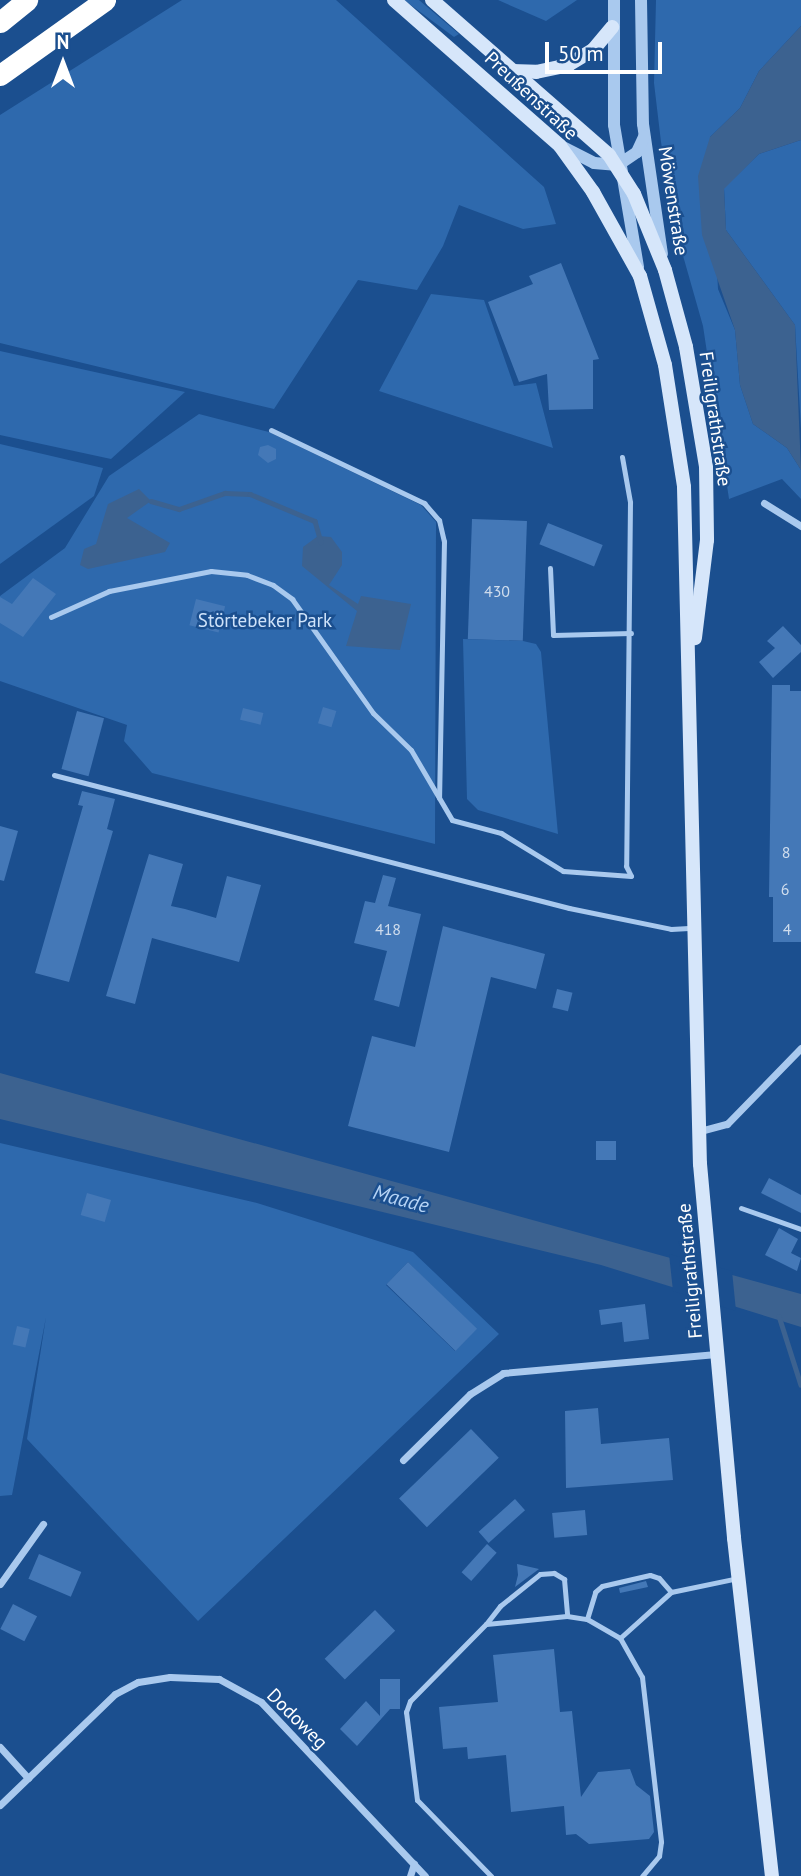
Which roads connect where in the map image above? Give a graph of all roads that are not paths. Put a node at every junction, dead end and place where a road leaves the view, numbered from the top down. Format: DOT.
graph roads {
  1 [pos="27,0"];
  2 [pos="105,0"];
  3 [pos="394,0"];
  4 [pos="432,0"];
  5 [pos="614,0"];
  6 [pos="641,0"];
  7 [pos="0,22"];
  8 [pos="612,27"];
  9 [pos="512,71"];
  10 [pos="0,75"];
  11 [pos="644,137"];
  12 [pos="560,146"];
  13 [pos="618,165"];
  14 [pos="665,270"];
  15 [pos="640,276"];
  16 [pos="271,430"];
  17 [pos="622,457"];
  18 [pos="764,503"];
  19 [pos="801,526"];
  20 [pos="550,568"];
  21 [pos="51,617"];
  22 [pos="631,633"];
  23 [pos="691,660"];
  24 [pos="54,775"];
  25 [pos="439,801"];
  26 [pos="695,928"];
  27 [pos="801,1048"];
  28 [pos="700,1131"];
  29 [pos="741,1208"];
  30 [pos="801,1229"];
  31 [pos="716,1354"];
  32 [pos="403,1460"];
  33 [pos="43,1524"];
  34 [pos="738,1578"];
  35 [pos="0,1584"];
  36 [pos="671,1592"];
  37 [pos="567,1616"];
  38 [pos="587,1619"];
  39 [pos="486,1624"];
  40 [pos="620,1638"];
  41 [pos="0,1747"];
  42 [pos="28,1778"];
  43 [pos="0,1805"];
  44 [pos="414,1864"];
  45 [pos="410,1876"];
  46 [pos="425,1876"];
  47 [pos="491,1876"];
  48 [pos="642,1876"];
  49 [pos="772,1876"];
  1 -- 7 [label="highway"];
  2 -- 10 [label="highway"];
  3 -- 12 [label="main road, Preußenstraße"];
  4 -- 9 [label="main road, Preußenstraße"];
  5 -- 8 [label="street"];
  6 -- 11 [label="street, Möwenstraße"];
  8 -- 9 [label="main road"];
  8 -- 13 [label="street"];
  9 -- 13 [label="main road, Preußenstraße"];
  11 -- 13 [label="street, Möwenstraße"];
  11 -- 14 [label="street, Möwenstraße"];
  12 -- 13 [label="street"];
  12 -- 15 [label="main road, Preußenstraße"];
  13 -- 14 [label="main road, Preußenstraße"];
  13 -- 15 [label="street"];
  14 -- 23 [label="main road, Freiligrathstraße"];
  15 -- 23 [label="main road, Freiligrathstraße"];
  16 -- 25 [label="lane"];
  17 -- 22 [label="lane"];
  18 -- 19 [label="street"];
  20 -- 22 [label="lane"];
  21 -- 25 [label="lane"];
  22 -- 25 [label="lane"];
  23 -- 26 [label="main road, Freiligrathstraße"];
  24 -- 26 [label="lane"];
  26 -- 28 [label="main road, Freiligrathstraße"];
  27 -- 28 [label="street"];
  28 -- 31 [label="main road, Freiligrathstraße"];
  29 -- 30 [label="lane"];
  31 -- 32 [label="street"];
  31 -- 34 [label="main road, Freiligrathstraße"];
  33 -- 35 [label="street"];
  34 -- 36 [label="lane"];
  34 -- 49 [label="main road, Freiligrathstraße"];
  36 -- 38 [label="lane"];
  36 -- 40 [label="lane"];
  37 -- 38 [label="lane"];
  37 -- 39 [label="lane"];
  37 -- 39 [label="lane"];
  38 -- 40 [label="lane"];
  39 -- 47 [label="lane"];
  40 -- 48 [label="lane"];
  41 -- 42 [label="street"];
  42 -- 43 [label="street, Dodoweg"];
  42 -- 44 [label="street, Dodoweg"];
  44 -- 45 [label="street"];
  44 -- 46 [label="street, Dodoweg"];
}
